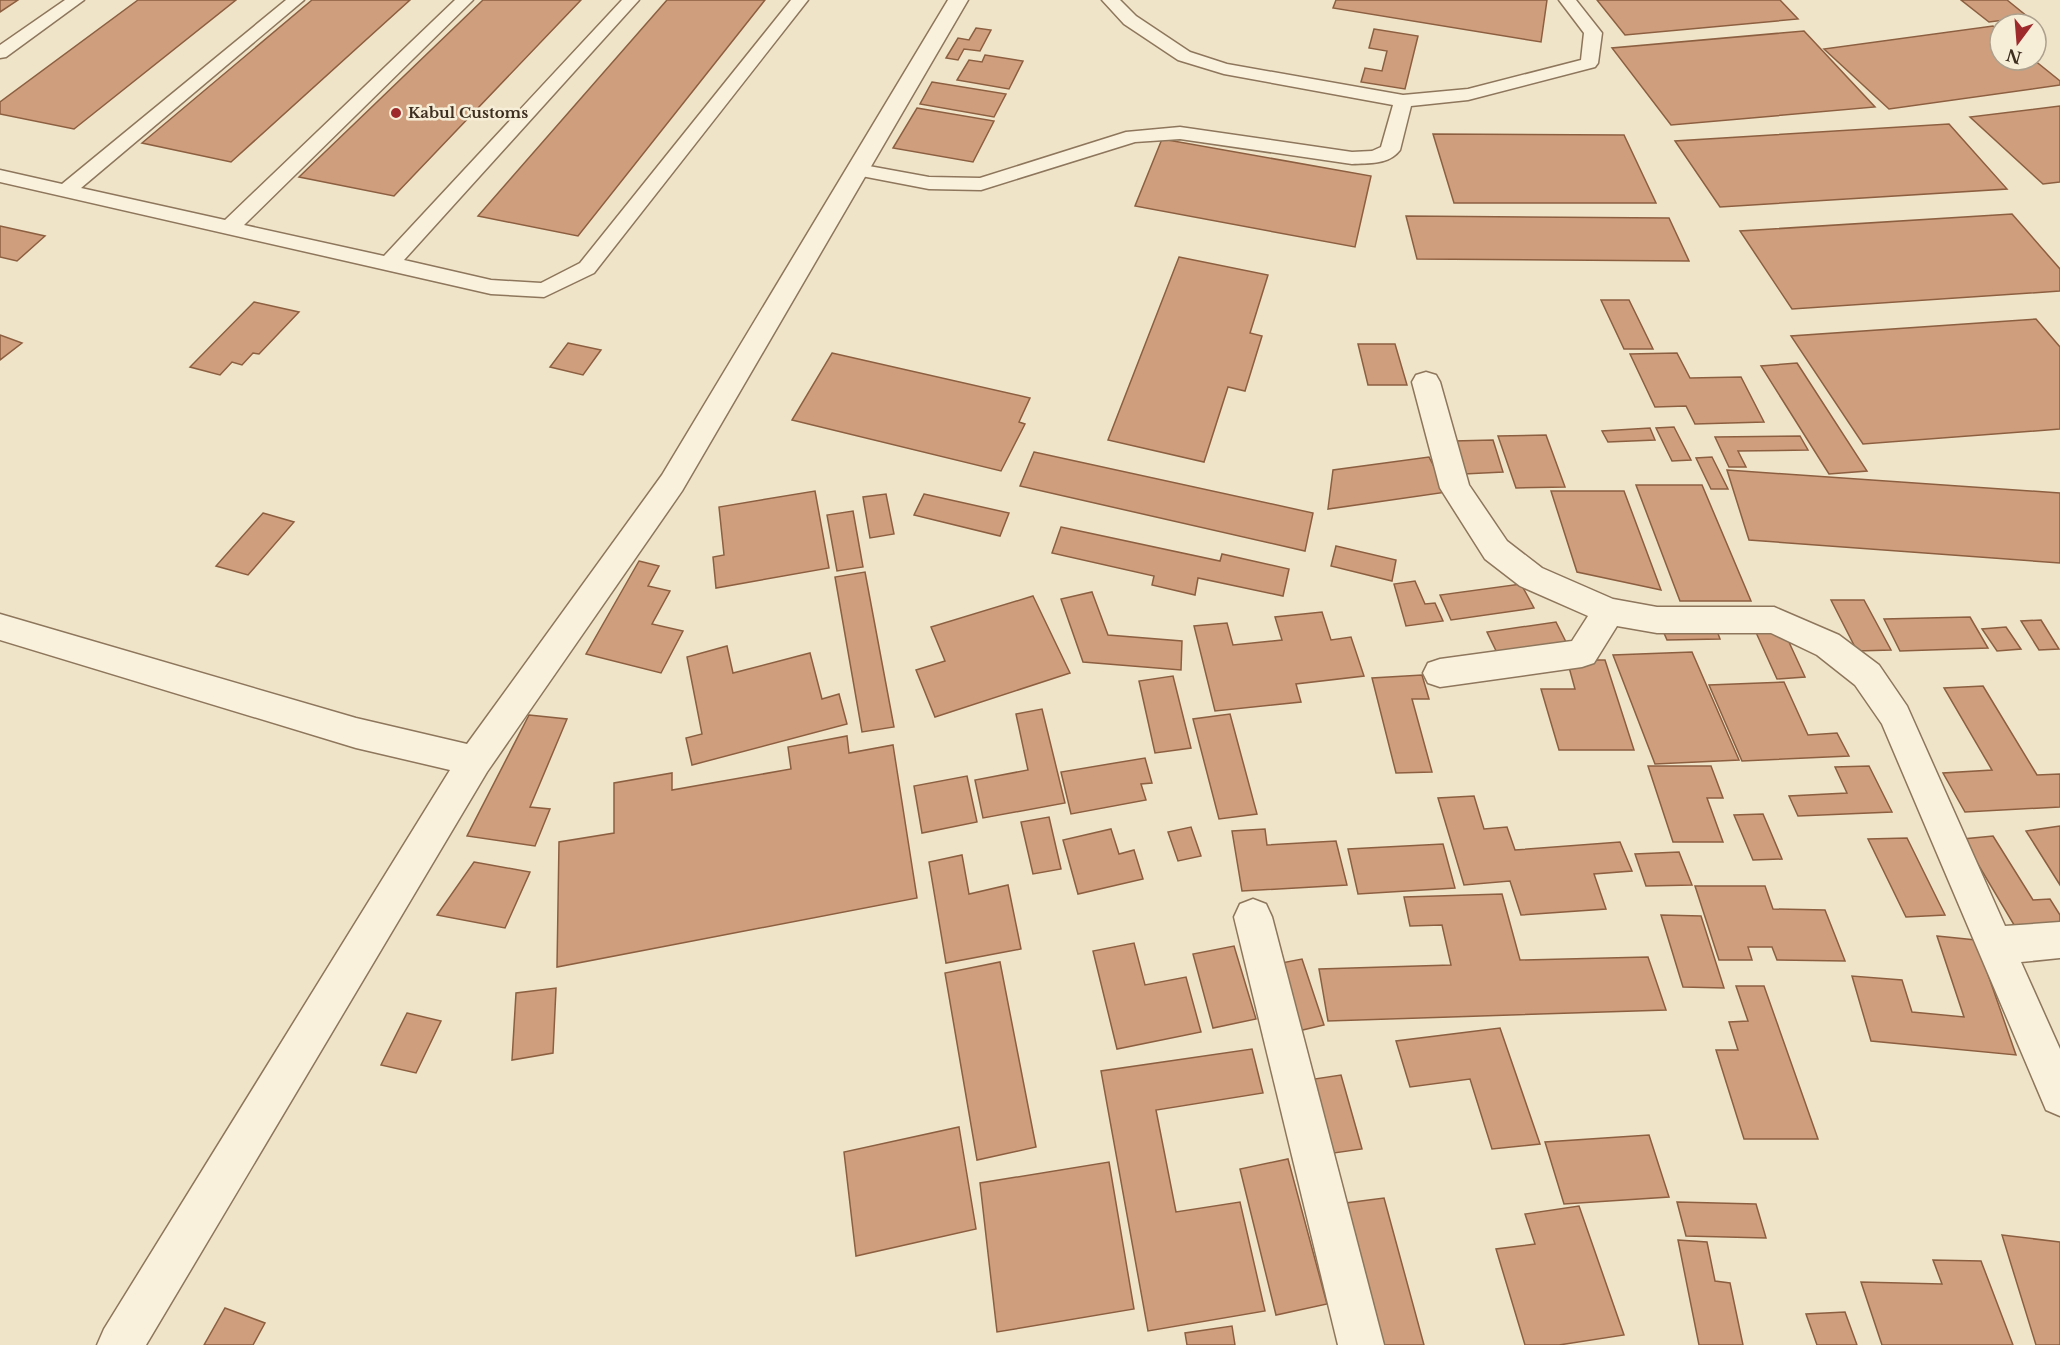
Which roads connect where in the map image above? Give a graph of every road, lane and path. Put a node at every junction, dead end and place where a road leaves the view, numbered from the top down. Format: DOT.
graph roads {
  1 [pos="76,0"];
  2 [pos="296,0"];
  3 [pos="465,0"];
  4 [pos="631,0"];
  5 [pos="800,0"];
  6 [pos="957,0"];
  7 [pos="1110,0"];
  8 [pos="1567,0"];
  9 [pos="0,53"];
  10 [pos="1403,101"];
  11 [pos="858,170"];
  12 [pos="0,176"];
  13 [pos="66,191"];
  14 [pos="229,228"];
  15 [pos="388,264"];
  16 [pos="1426,382"];
  17 [pos="1609,611"];
  18 [pos="0,627"];
  19 [pos="1440,673"];
  20 [pos="475,761"];
  21 [pos="1253,917"];
  22 [pos="2060,940"];
  23 [pos="1996,945"];
  24 [pos="2060,1096"];
  25 [pos="120,1345"];
  26 [pos="1361,1345"];
  1 -- 9 [label="lane"];
  2 -- 13 [label="lane"];
  3 -- 14 [label="lane"];
  4 -- 15 [label="lane"];
  5 -- 15 [label="lane"];
  6 -- 11 [label="street"];
  7 -- 10 [label="lane"];
  8 -- 10 [label="lane"];
  10 -- 11 [label="lane"];
  11 -- 20 [label="street"];
  12 -- 13 [label="lane"];
  13 -- 14 [label="lane"];
  14 -- 15 [label="lane"];
  16 -- 17 [label="street"];
  17 -- 19 [label="street"];
  17 -- 23 [label="street"];
  18 -- 20 [label="street"];
  20 -- 25 [label="street"];
  21 -- 26 [label="street"];
  22 -- 23 [label="street"];
  23 -- 24 [label="street"];
}
